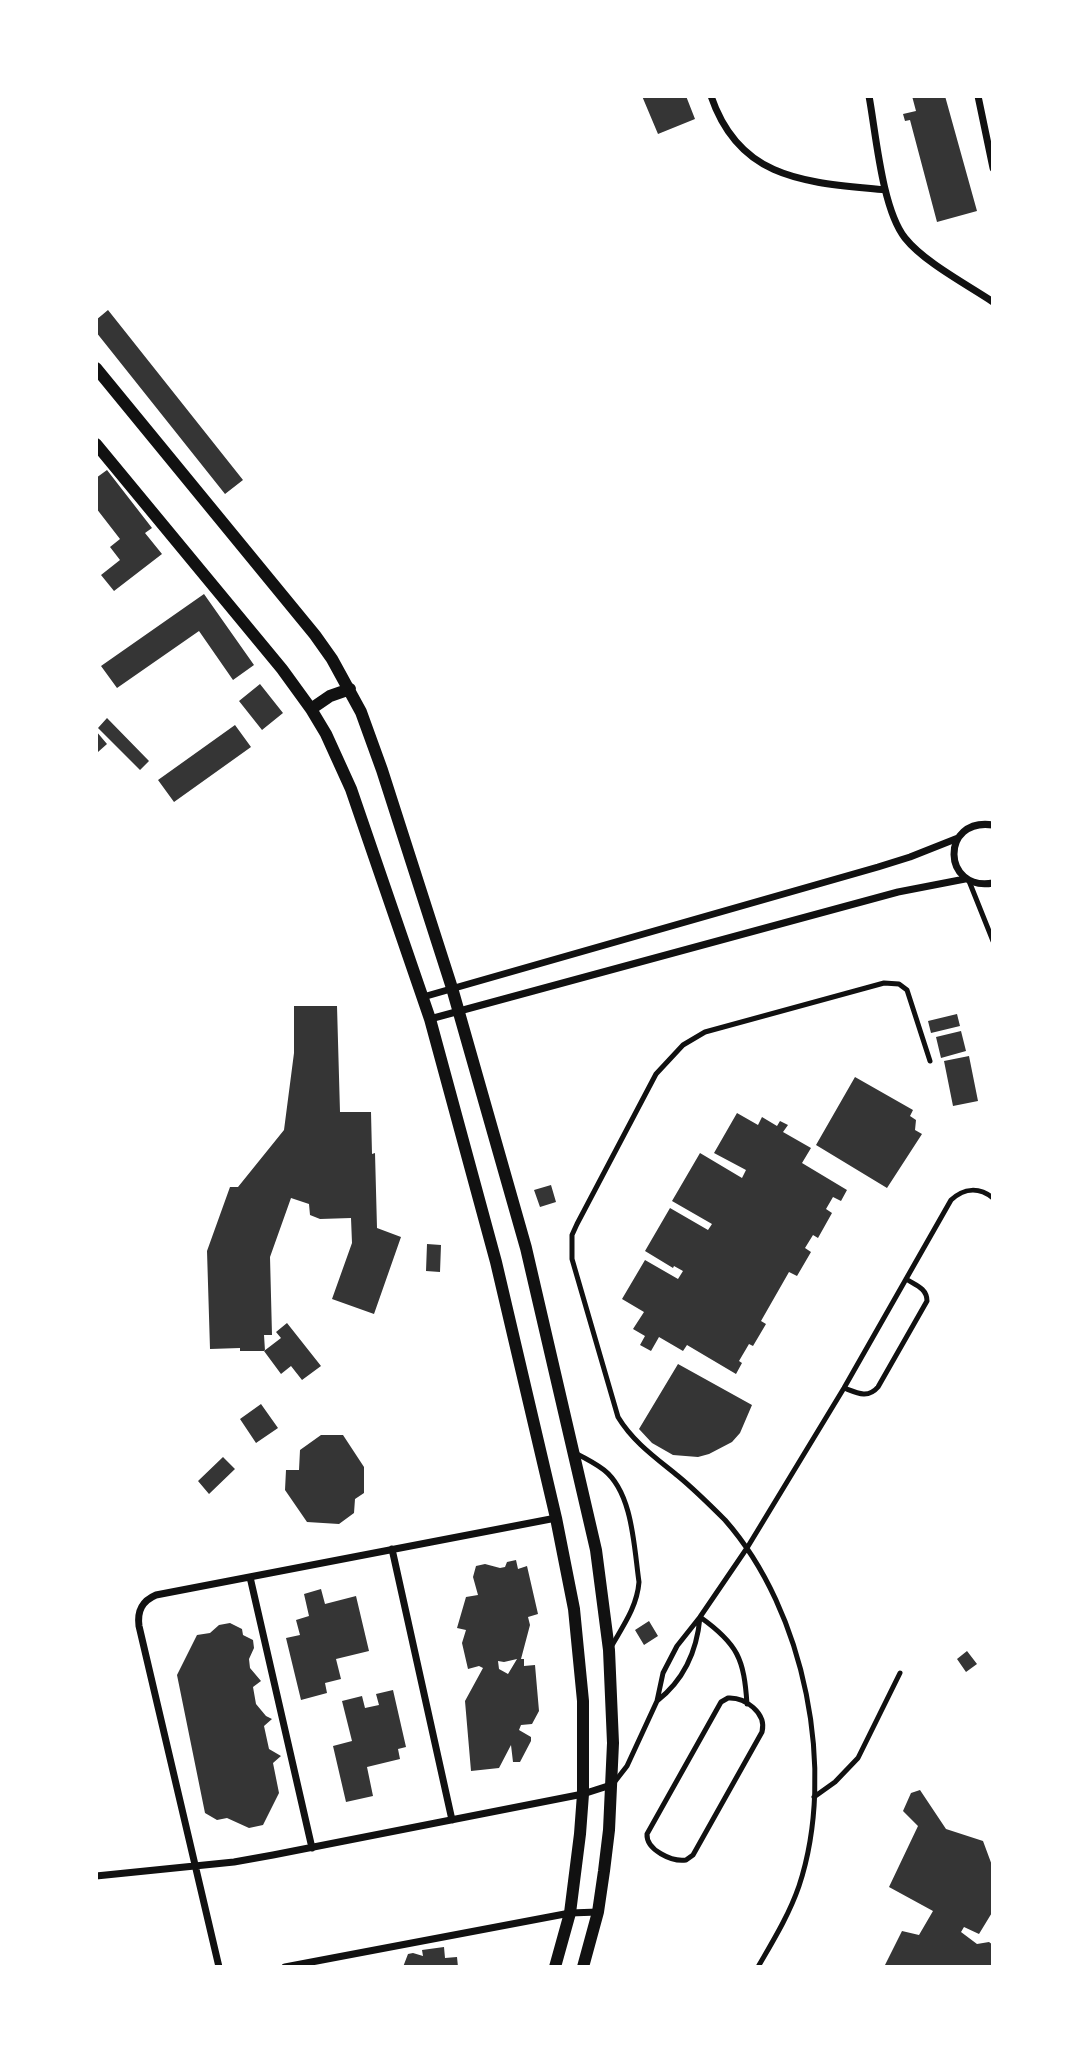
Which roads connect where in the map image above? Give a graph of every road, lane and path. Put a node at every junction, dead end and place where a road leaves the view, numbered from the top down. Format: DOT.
graph roads {
  1 [pos="711,96"];
  2 [pos="869,96"];
  3 [pos="978,96"];
  4 [pos="993,168"];
  5 [pos="886,190"];
  6 [pos="993,302"];
  7 [pos="96,368"];
  8 [pos="96,444"];
  9 [pos="350,689"];
  10 [pos="311,709"];
  11 [pos="993,825"];
  12 [pos="958,838"];
  13 [pos="967,880"];
  14 [pos="993,883"];
  15 [pos="993,941"];
  16 [pos="452,988"];
  17 [pos="423,997"];
  18 [pos="458,1010"];
  19 [pos="430,1019"];
  20 [pos="930,1061"];
  21 [pos="993,1198"];
  22 [pos="906,1279"];
  23 [pos="844,1388"];
  24 [pos="573,1452"];
  25 [pos="556,1518"];
  26 [pos="747,1548"];
  27 [pos="392,1549"];
  28 [pos="250,1577"];
  29 [pos="700,1618"];
  30 [pos="609,1650"];
  31 [pos="901,1673"];
  32 [pos="657,1701"];
  33 [pos="747,1704"];
  34 [pos="611,1785"];
  35 [pos="583,1794"];
  36 [pos="814,1797"];
  37 [pos="452,1820"];
  38 [pos="312,1848"];
  39 [pos="195,1865"];
  40 [pos="96,1876"];
  41 [pos="598,1912"];
  42 [pos="570,1913"];
  43 [pos="219,1967"];
  44 [pos="285,1967"];
  45 [pos="555,1967"];
  46 [pos="583,1967"];
  47 [pos="758,1967"];
  1 -- 5 [label="street"];
  2 -- 5 [label="street"];
  3 -- 4 [label="street"];
  5 -- 6 [label="street"];
  7 -- 9 [label="street"];
  8 -- 10 [label="street"];
  9 -- 10 [label="street"];
  9 -- 16 [label="street"];
  10 -- 17 [label="street"];
  11 -- 12 [label="street"];
  12 -- 13 [label="street"];
  12 -- 16 [label="street"];
  13 -- 14 [label="street"];
  13 -- 15 [label="lane"];
  13 -- 18 [label="street"];
  16 -- 17 [label="street"];
  16 -- 18 [label="street"];
  17 -- 19 [label="street"];
  18 -- 19 [label="street"];
  18 -- 24 [label="street"];
  19 -- 25 [label="street"];
  20 -- 26 [label="lane"];
  21 -- 22 [label="lane"];
  22 -- 23 [label="lane"];
  22 -- 23 [label="lane"];
  23 -- 26 [label="lane"];
  24 -- 30 [label="street"];
  24 -- 30 [label="lane"];
  25 -- 27 [label="street"];
  25 -- 35 [label="street"];
  26 -- 29 [label="lane"];
  26 -- 36 [label="lane"];
  27 -- 28 [label="street"];
  27 -- 37 [label="street"];
  28 -- 38 [label="street"];
  28 -- 39 [label="street"];
  29 -- 32 [label="lane"];
  29 -- 32 [label="lane"];
  29 -- 33 [label="lane"];
  30 -- 34 [label="street"];
  31 -- 36 [label="lane"];
  32 -- 34 [label="lane"];
  33 -- 33 [label="lane"];
  34 -- 35 [label="street"];
  34 -- 41 [label="street"];
  35 -- 37 [label="street"];
  35 -- 42 [label="street"];
  36 -- 47 [label="lane"];
  37 -- 38 [label="street"];
  38 -- 39 [label="street"];
  39 -- 40 [label="street"];
  39 -- 43 [label="street"];
  41 -- 42 [label="street"];
  41 -- 46 [label="street"];
  42 -- 44 [label="street"];
  42 -- 45 [label="street"];
}
